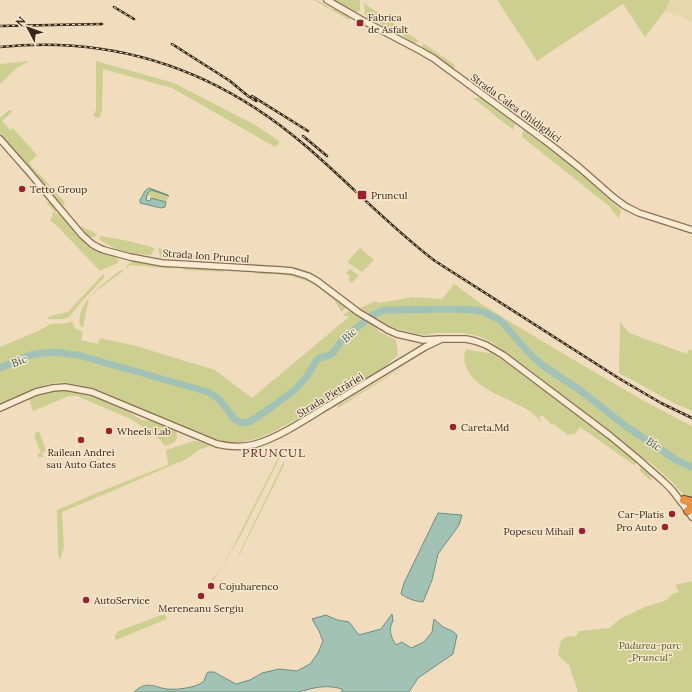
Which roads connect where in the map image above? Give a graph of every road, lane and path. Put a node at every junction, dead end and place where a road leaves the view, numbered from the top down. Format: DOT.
graph roads {
  1 [pos="327,0"];
  2 [pos="0,139"];
  3 [pos="692,230"];
  4 [pos="442,339"];
  5 [pos="0,408"];
  6 [pos="638,459"];
  7 [pos="690,510"];
  1 -- 3 [label="street, Strada Calea Ghidighici"];
  2 -- 4 [label="street, Strada Ion Pruncul"];
  4 -- 5 [label="street, Strada Pietrăriei"];
  4 -- 6 [label="street, Strada Pietrăriei"];
  6 -- 7 [label="street, Strada Pietrăriei"];
  6 -- 7 [label="street, Strada Pietrăriei"];
}
